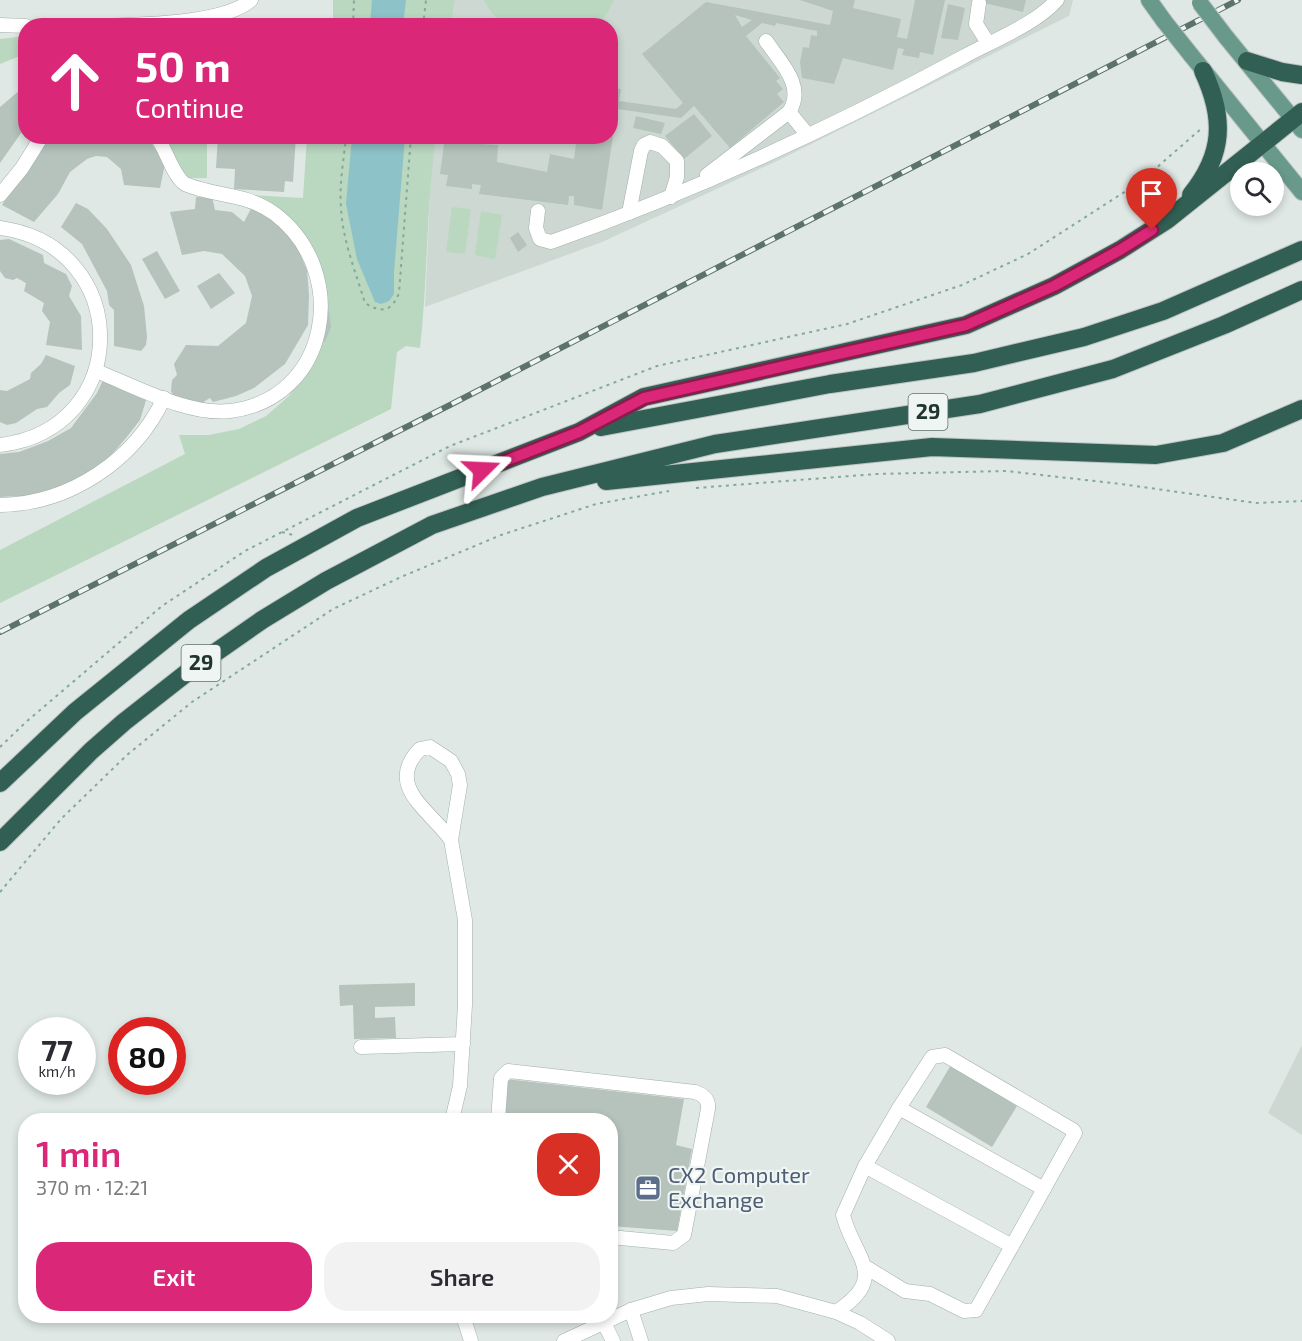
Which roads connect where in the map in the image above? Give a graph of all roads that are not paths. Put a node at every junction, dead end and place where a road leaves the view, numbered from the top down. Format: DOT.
graph roads {
  1 [pos="251,0"];
  2 [pos="1056,0"];
  3 [pos="1149,0"];
  4 [pos="1199,2"];
  5 [pos="979,3"];
  6 [pos="198,18"];
  7 [pos="0,25"];
  8 [pos="18,26"];
  9 [pos="766,41"];
  10 [pos="988,43"];
  11 [pos="1247,61"];
  12 [pos="1203,71"];
  13 [pos="1302,75"];
  14 [pos="789,112"];
  15 [pos="1299,121"];
  16 [pos="807,134"];
  17 [pos="37,144"];
  18 [pos="162,144"];
  19 [pos="1263,145"];
  20 [pos="686,191"];
  21 [pos="1302,192"];
  22 [pos="0,195"];
  23 [pos="672,197"];
  24 [pos="538,212"];
  25 [pos="629,213"];
  26 [pos="1167,220"];
  27 [pos="0,228"];
  28 [pos="1302,249"];
  29 [pos="1302,290"];
  30 [pos="96,371"];
  31 [pos="164,398"];
  32 [pos="1302,409"];
  33 [pos="579,432"];
  34 [pos="0,445"];
  35 [pos="542,488"];
  36 [pos="0,505"];
  37 [pos="0,783"];
  38 [pos="451,840"];
  39 [pos="0,842"];
  40 [pos="462,1044"];
  41 [pos="361,1047"];
  42 [pos="899,1108"];
  43 [pos="454,1113"];
  44 [pos="498,1113"];
  45 [pos="865,1166"];
  46 [pos="1044,1189"];
  47 [pos="618,1239"];
  48 [pos="1012,1246"];
  49 [pos="864,1266"];
  50 [pos="631,1310"];
  51 [pos="836,1312"];
  52 [pos="618,1314"];
  53 [pos="465,1323"];
  54 [pos="594,1323"];
  55 [pos="603,1323"];
  56 [pos="471,1341"];
  57 [pos="564,1341"];
  58 [pos="613,1341"];
  59 [pos="641,1341"];
  60 [pos="888,1341"];
  1 -- 6 [label="street"];
  2 -- 10 [label="street"];
  3 -- 12 [label="main road, bridge"];
  4 -- 11 [label="main road, bridge"];
  5 -- 10 [label="street"];
  7 -- 8 [label="street"];
  9 -- 14 [label="street"];
  10 -- 16 [label="street"];
  11 -- 13 [label="highway"];
  11 -- 15 [label="main road"];
  12 -- 19 [label="main road"];
  12 -- 26 [label="highway"];
  14 -- 16 [label="street"];
  14 -- 20 [label="street"];
  15 -- 19 [label="highway"];
  16 -- 20 [label="street"];
  17 -- 22 [label="street"];
  18 -- 31 [label="street"];
  19 -- 21 [label="main road"];
  19 -- 26 [label="highway"];
  20 -- 23 [label="street"];
  23 -- 25 [label="street"];
  23 -- 25 [label="street"];
  24 -- 25 [label="street"];
  26 -- 33 [label="highway"];
  27 -- 30 [label="street"];
  28 -- 33 [label="highway, 29"];
  29 -- 35 [label="highway, 29"];
  30 -- 31 [label="street"];
  30 -- 34 [label="street"];
  31 -- 36 [label="street"];
  32 -- 35 [label="highway"];
  33 -- 37 [label="highway, 29"];
  35 -- 39 [label="highway, 29"];
  38 -- 38 [label="street"];
  38 -- 40 [label="street"];
  40 -- 41 [label="street"];
  40 -- 43 [label="street"];
  42 -- 45 [label="street"];
  42 -- 46 [label="street"];
  42 -- 46 [label="street"];
  44 -- 47 [label="street"];
  45 -- 48 [label="street"];
  45 -- 49 [label="street"];
  46 -- 48 [label="street"];
  48 -- 49 [label="street"];
  49 -- 51 [label="street"];
  50 -- 51 [label="street"];
  50 -- 52 [label="street"];
  50 -- 59 [label="street"];
  51 -- 60 [label="street"];
  53 -- 56 [label="street"];
  54 -- 57 [label="street"];
  55 -- 58 [label="street"];
}
